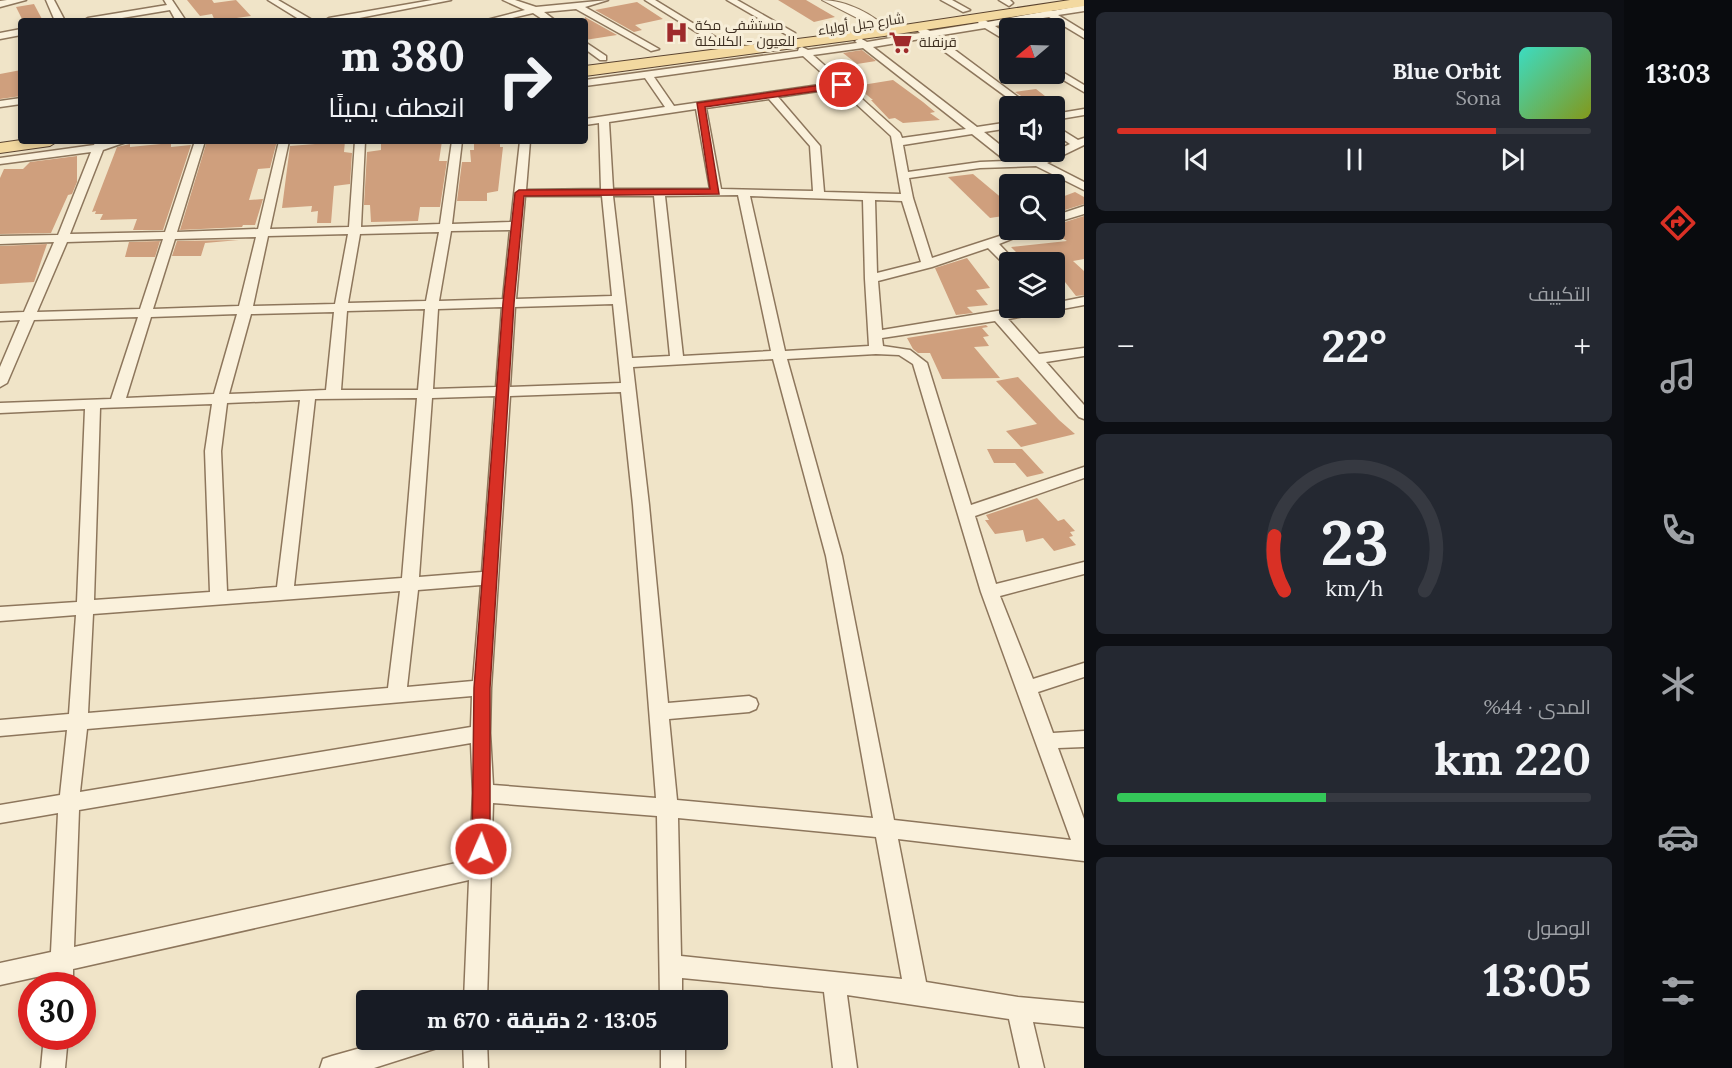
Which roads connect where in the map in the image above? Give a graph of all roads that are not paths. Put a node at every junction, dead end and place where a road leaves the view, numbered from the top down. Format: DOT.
graph roads {
  1 [pos="22,0"];
  2 [pos="50,0"];
  3 [pos="272,0"];
  4 [pos="389,0"];
  5 [pos="447,0"];
  6 [pos="507,0"];
  7 [pos="600,0"];
  8 [pos="649,0"];
  9 [pos="731,0"];
  10 [pos="828,0"];
  11 [pos="945,0"];
  12 [pos="1029,0"];
  13 [pos="1,2"];
  14 [pos="1006,2"];
  15 [pos="1084,2"];
  16 [pos="170,3"];
  17 [pos="578,6"];
  18 [pos="1084,8"];
  19 [pos="535,10"];
  20 [pos="1045,11"];
  21 [pos="403,12"];
  22 [pos="976,17"];
  23 [pos="59,18"];
  24 [pos="102,18"];
  25 [pos="179,18"];
  26 [pos="304,18"];
  27 [pos="354,18"];
  28 [pos="501,18"];
  29 [pos="547,18"];
  30 [pos="878,27"];
  31 [pos="923,31"];
  32 [pos="18,33"];
  33 [pos="999,33"];
  34 [pos="1084,35"];
  35 [pos="0,36"];
  36 [pos="853,36"];
  37 [pos="792,39"];
  38 [pos="717,41"];
  39 [pos="866,45"];
  40 [pos="588,47"];
  41 [pos="746,50"];
  42 [pos="806,54"];
  43 [pos="588,61"];
  44 [pos="663,61"];
  45 [pos="758,61"];
  46 [pos="613,68"];
  47 [pos="588,71"];
  48 [pos="648,75"];
  49 [pos="1065,77"];
  50 [pos="588,81"];
  51 [pos="842,85"];
  52 [pos="1084,89"];
  53 [pos="771,95"];
  54 [pos="1011,96"];
  55 [pos="18,101"];
  56 [pos="0,104"];
  57 [pos="700,105"];
  58 [pos="671,109"];
  59 [pos="1084,112"];
  60 [pos="1065,115"];
  61 [pos="604,120"];
  62 [pos="588,122"];
  63 [pos="999,126"];
  64 [pos="976,130"];
  65 [pos="1065,134"];
  66 [pos="899,142"];
  67 [pos="1080,142"];
  68 [pos="35,144"];
  69 [pos="100,144"];
  70 [pos="199,144"];
  71 [pos="283,144"];
  72 [pos="360,144"];
  73 [pos="457,144"];
  74 [pos="525,144"];
  75 [pos="999,149"];
  76 [pos="5,150"];
  77 [pos="1015,162"];
  78 [pos="1038,163"];
  79 [pos="903,176"];
  80 [pos="1084,187"];
  81 [pos="716,192"];
  82 [pos="744,192"];
  83 [pos="519,193"];
  84 [pos="607,193"];
  85 [pos="659,193"];
  86 [pos="819,195"];
  87 [pos="869,196"];
  88 [pos="907,198"];
  89 [pos="1084,210"];
  90 [pos="1070,215"];
  91 [pos="1065,217"];
  92 [pos="1084,224"];
  93 [pos="515,226"];
  94 [pos="446,228"];
  95 [pos="355,230"];
  96 [pos="264,233"];
  97 [pos="170,236"];
  98 [pos="62,239"];
  99 [pos="0,240"];
  100 [pos="1000,240"];
  101 [pos="991,243"];
  102 [pos="1000,252"];
  103 [pos="928,264"];
  104 [pos="871,279"];
  105 [pos="618,300"];
  106 [pos="1084,301"];
  107 [pos="509,303"];
  108 [pos="1065,304"];
  109 [pos="432,306"];
  110 [pos="341,308"];
  111 [pos="245,310"];
  112 [pos="147,313"];
  113 [pos="996,315"];
  114 [pos="999,315"];
  115 [pos="29,316"];
  116 [pos="0,317"];
  117 [pos="876,335"];
  118 [pos="876,350"];
  119 [pos="1084,352"];
  120 [pos="779,356"];
  121 [pos="1035,358"];
  122 [pos="677,361"];
  123 [pos="624,363"];
  124 [pos="0,383"];
  125 [pos="628,387"];
  126 [pos="504,391"];
  127 [pos="333,394"];
  128 [pos="425,394"];
  129 [pos="308,395"];
  130 [pos="220,399"];
  131 [pos="117,403"];
  132 [pos="93,404"];
  133 [pos="0,408"];
  134 [pos="1084,414"];
  135 [pos="1084,472"];
  136 [pos="965,513"];
  137 [pos="1084,568"];
  138 [pos="491,578"];
  139 [pos="410,583"];
  140 [pos="285,592"];
  141 [pos="990,592"];
  142 [pos="219,599"];
  143 [pos="85,608"];
  144 [pos="0,614"];
  145 [pos="1084,670"];
  146 [pos="482,688"];
  147 [pos="1027,688"];
  148 [pos="397,695"];
  149 [pos="748,704"];
  150 [pos="659,712"];
  151 [pos="78,722"];
  152 [pos="0,728"];
  153 [pos="480,733"];
  154 [pos="1084,739"];
  155 [pos="1046,741"];
  156 [pos="483,794"];
  157 [pos="69,801"];
  158 [pos="667,806"];
  159 [pos="0,813"];
  160 [pos="886,827"];
  161 [pos="1084,850"];
  162 [pos="480,868"];
  163 [pos="64,960"];
  164 [pos="671,966"];
  165 [pos="63,972"];
  166 [pos="0,974"];
  167 [pos="834,981"];
  168 [pos="476,990"];
  169 [pos="672,990"];
  170 [pos="916,992"];
  171 [pos="1018,1009"];
  172 [pos="1084,1015"];
  173 [pos="54,1050"];
  174 [pos="394,1050"];
  175 [pos="476,1050"];
  176 [pos="672,1050"];
  177 [pos="52,1068"];
  178 [pos="332,1068"];
  179 [pos="476,1068"];
  180 [pos="673,1068"];
  181 [pos="845,1068"];
  182 [pos="1032,1068"];
  1 -- 13 [label="street"];
  2 -- 23 [label="street"];
  3 -- 26 [label="street"];
  4 -- 21 [label="street"];
  5 -- 21 [label="street"];
  6 -- 19 [label="street"];
  7 -- 17 [label="street"];
  8 -- 38 [label="street"];
  9 -- 37 [label="street"];
  10 -- 30 [label="street"];
  11 -- 22 [label="street"];
  12 -- 14 [label="main road, شارع جبل أولياء"];
  14 -- 22 [label="main road, شارع جبل أولياء"];
  15 -- 20 [label="main road, شارع جبل أولياء"];
  16 -- 24 [label="street"];
  16 -- 25 [label="street"];
  17 -- 19 [label="street"];
  17 -- 44 [label="street"];
  18 -- 20 [label="street"];
  19 -- 28 [label="street"];
  19 -- 29 [label="street"];
  20 -- 22 [label="main road, شارع جبل أولياء"];
  20 -- 34 [label="street"];
  21 -- 27 [label="street"];
  22 -- 30 [label="main road, شارع جبل أولياء"];
  22 -- 31 [label="main road, شارع جبل أولياء"];
  22 -- 33 [label="street"];
  30 -- 31 [label="main road, شارع جبل أولياء"];
  30 -- 36 [label="main road, شارع جبل أولياء"];
  30 -- 37 [label="main road, شارع جبل أولياء"];
  31 -- 39 [label="street"];
  31 -- 54 [label="street"];
  32 -- 35 [label="street"];
  36 -- 37 [label="main road, شارع جبل أولياء"];
  36 -- 39 [label="street"];
  37 -- 38 [label="main road, شارع جبل أولياء"];
  37 -- 41 [label="main road, شارع جبل أولياء"];
  37 -- 42 [label="street"];
  38 -- 44 [label="main road, شارع جبل أولياء"];
  39 -- 42 [label="street"];
  39 -- 64 [label="street"];
  40 -- 46 [label="street"];
  41 -- 44 [label="main road, شارع جبل أولياء"];
  41 -- 45 [label="street"];
  42 -- 45 [label="street"];
  42 -- 51 [label="street"];
  43 -- 46 [label="main road, شارع جبل أولياء"];
  44 -- 45 [label="street"];
  44 -- 46 [label="main road, شارع جبل أولياء"];
  44 -- 48 [label="street"];
  46 -- 47 [label="main road, شارع جبل أولياء"];
  46 -- 48 [label="street"];
  46 -- 50 [label="street"];
  48 -- 58 [label="street"];
  49 -- 52 [label="street"];
  51 -- 53 [label="street"];
  51 -- 66 [label="street"];
  53 -- 57 [label="street"];
  53 -- 86 [label="street"];
  55 -- 56 [label="street"];
  57 -- 58 [label="street"];
  57 -- 81 [label="street"];
  58 -- 61 [label="street"];
  59 -- 60 [label="street"];
  61 -- 62 [label="street"];
  61 -- 84 [label="street"];
  63 -- 64 [label="street"];
  64 -- 66 [label="street"];
  64 -- 75 [label="street"];
  65 -- 67 [label="street"];
  66 -- 79 [label="street"];
  67 -- 78 [label="street"];
  68 -- 76 [label="main road"];
  69 -- 76 [label="street"];
  69 -- 98 [label="street"];
  70 -- 97 [label="street"];
  71 -- 96 [label="street"];
  72 -- 95 [label="street"];
  73 -- 94 [label="street"];
  74 -- 83 [label="street"];
  77 -- 78 [label="street"];
  77 -- 79 [label="street"];
  78 -- 80 [label="street"];
  79 -- 88 [label="street"];
  81 -- 82 [label="street"];
  81 -- 85 [label="street"];
  82 -- 86 [label="street"];
  82 -- 120 [label="street"];
  83 -- 84 [label="street"];
  83 -- 93 [label="street"];
  84 -- 85 [label="street"];
  84 -- 105 [label="street"];
  85 -- 122 [label="street"];
  86 -- 87 [label="street"];
  87 -- 88 [label="street"];
  87 -- 104 [label="street"];
  88 -- 103 [label="street"];
  89 -- 90 [label="street"];
  90 -- 91 [label="street"];
  90 -- 92 [label="street"];
  93 -- 94 [label="street"];
  93 -- 107 [label="street"];
  94 -- 95 [label="street"];
  94 -- 109 [label="street"];
  95 -- 96 [label="street"];
  95 -- 110 [label="street"];
  96 -- 97 [label="street"];
  96 -- 111 [label="street"];
  97 -- 98 [label="street"];
  97 -- 112 [label="street"];
  98 -- 99 [label="street"];
  98 -- 115 [label="street"];
  100 -- 101 [label="street"];
  101 -- 102 [label="street"];
  101 -- 103 [label="street"];
  103 -- 104 [label="street"];
  104 -- 117 [label="street"];
  105 -- 107 [label="street"];
  105 -- 123 [label="street"];
  106 -- 108 [label="street"];
  107 -- 109 [label="street"];
  107 -- 126 [label="street"];
  109 -- 110 [label="street"];
  109 -- 128 [label="street"];
  110 -- 111 [label="street"];
  110 -- 127 [label="street"];
  111 -- 112 [label="street"];
  111 -- 130 [label="street"];
  112 -- 115 [label="street"];
  112 -- 131 [label="street"];
  113 -- 114 [label="street"];
  113 -- 117 [label="street"];
  113 -- 121 [label="street"];
  115 -- 116 [label="street"];
  115 -- 124 [label="street"];
  117 -- 118 [label="street"];
  118 -- 120 [label="street"];
  118 -- 136 [label="street"];
  119 -- 121 [label="street"];
  120 -- 122 [label="street"];
  120 -- 160 [label="street"];
  121 -- 134 [label="street"];
  122 -- 123 [label="street"];
  123 -- 125 [label="street"];
  125 -- 126 [label="street"];
  125 -- 150 [label="street"];
  126 -- 128 [label="street"];
  126 -- 138 [label="street"];
  127 -- 128 [label="street"];
  127 -- 129 [label="street"];
  128 -- 139 [label="street"];
  129 -- 130 [label="street"];
  129 -- 140 [label="street"];
  130 -- 131 [label="street"];
  130 -- 142 [label="street"];
  131 -- 132 [label="street"];
  132 -- 133 [label="street"];
  132 -- 143 [label="street"];
  135 -- 136 [label="street"];
  136 -- 141 [label="street"];
  137 -- 141 [label="street"];
  138 -- 139 [label="street"];
  138 -- 146 [label="street"];
  139 -- 140 [label="street"];
  139 -- 148 [label="street"];
  140 -- 142 [label="street"];
  141 -- 147 [label="street"];
  142 -- 143 [label="street"];
  143 -- 144 [label="street"];
  143 -- 151 [label="street"];
  145 -- 147 [label="street"];
  146 -- 148 [label="street"];
  146 -- 153 [label="street"];
  147 -- 155 [label="street"];
  148 -- 151 [label="street"];
  149 -- 150 [label="street"];
  150 -- 158 [label="street"];
  151 -- 152 [label="street"];
  151 -- 157 [label="street"];
  153 -- 156 [label="street"];
  153 -- 157 [label="street"];
  154 -- 155 [label="street"];
  155 -- 161 [label="street"];
  156 -- 158 [label="street"];
  156 -- 162 [label="street"];
  157 -- 159 [label="street"];
  157 -- 163 [label="street"];
  158 -- 160 [label="street"];
  158 -- 164 [label="street"];
  160 -- 161 [label="street"];
  160 -- 170 [label="street"];
  162 -- 163 [label="street"];
  162 -- 168 [label="street"];
  163 -- 165 [label="street"];
  163 -- 166 [label="street"];
  164 -- 167 [label="street"];
  164 -- 169 [label="street"];
  167 -- 170 [label="street"];
  167 -- 181 [label="street"];
  170 -- 171 [label="street"];
  171 -- 172 [label="street"];
  171 -- 182 [label="street"];
  173 -- 177 [label="street"];
  174 -- 178 [label="street"];
  175 -- 179 [label="street"];
  176 -- 180 [label="street"];
}
